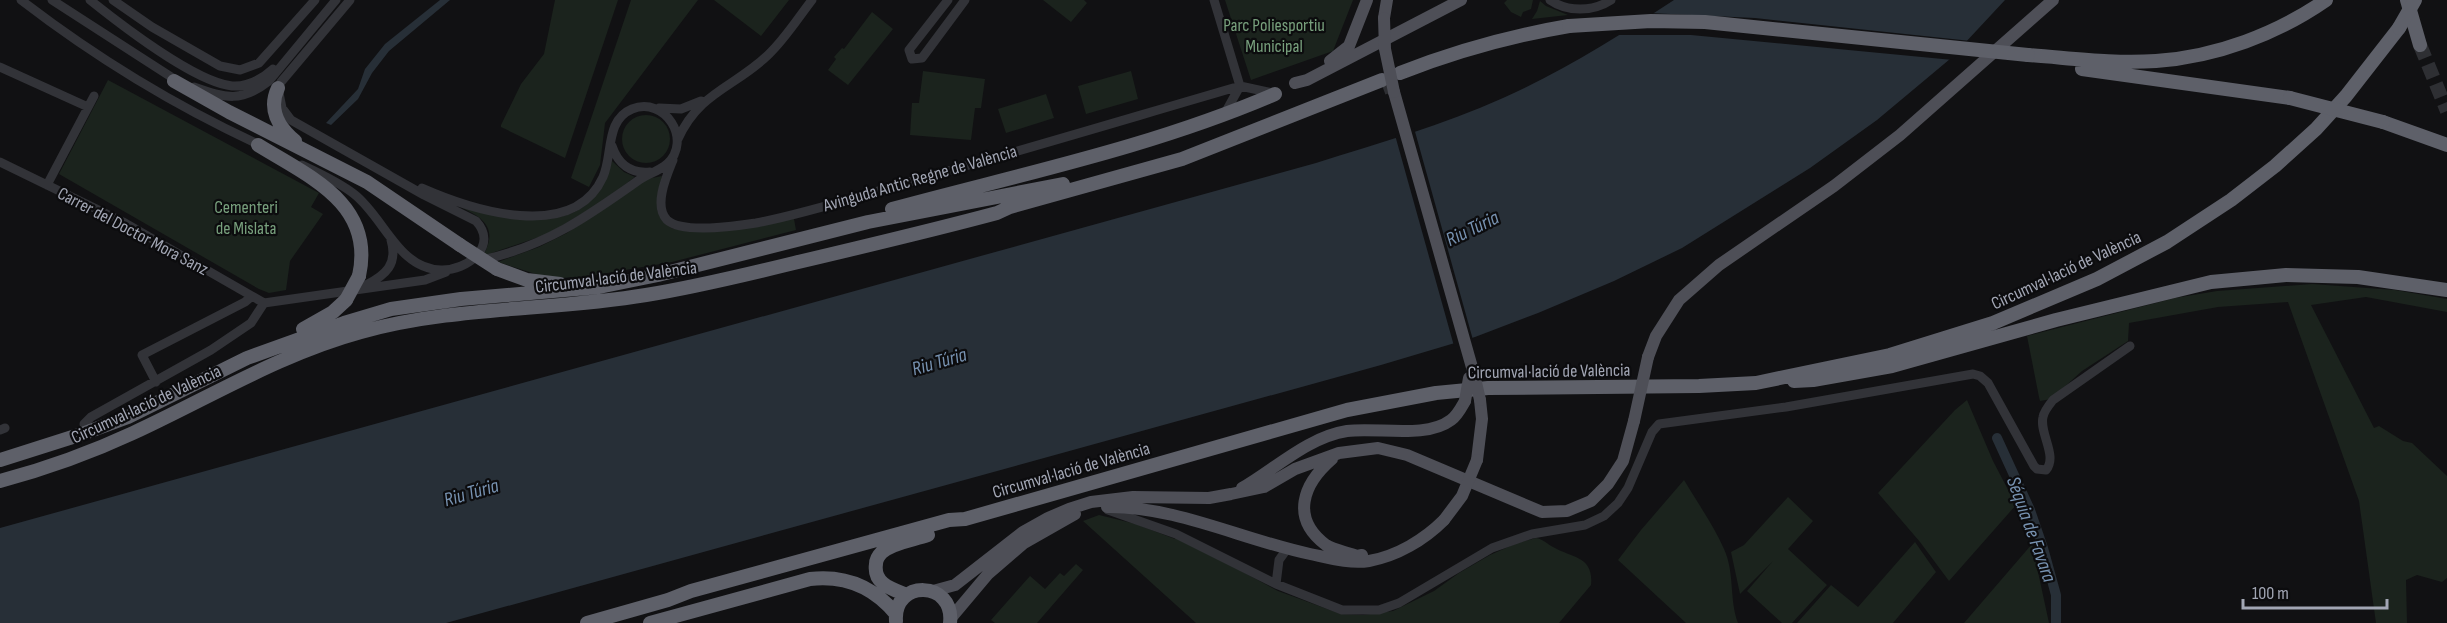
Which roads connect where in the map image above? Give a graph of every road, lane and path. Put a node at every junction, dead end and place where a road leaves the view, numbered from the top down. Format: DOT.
graph roads {
  1 [pos="21,0"];
  2 [pos="52,0"];
  3 [pos="90,0"];
  4 [pos="113,0"];
  5 [pos="315,0"];
  6 [pos="336,0"];
  7 [pos="350,0"];
  8 [pos="812,0"];
  9 [pos="965,0"];
  10 [pos="1214,0"];
  11 [pos="1367,0"];
  12 [pos="1387,0"];
  13 [pos="1461,0"];
  14 [pos="1550,0"];
  15 [pos="1611,0"];
  16 [pos="2044,0"];
  17 [pos="2053,0"];
  18 [pos="2326,0"];
  19 [pos="2407,0"];
  20 [pos="2415,0"];
  21 [pos="943,2"];
  22 [pos="955,14"];
  23 [pos="2420,45"];
  24 [pos="294,48"];
  25 [pos="2024,58"];
  26 [pos="0,67"];
  27 [pos="1969,72"];
  28 [pos="174,81"];
  29 [pos="1295,83"];
  30 [pos="1392,83"];
  31 [pos="1240,86"];
  32 [pos="278,88"];
  33 [pos="1275,94"];
  34 [pos="94,96"];
  35 [pos="709,98"];
  36 [pos="88,107"];
  37 [pos="654,108"];
  38 [pos="1224,115"];
  39 [pos="258,145"];
  40 [pos="2447,145"];
  41 [pos="612,146"];
  42 [pos="676,147"];
  43 [pos="1199,151"];
  44 [pos="311,153"];
  45 [pos="366,161"];
  46 [pos="0,162"];
  47 [pos="653,172"];
  48 [pos="47,185"];
  49 [pos="997,213"];
  50 [pos="389,235"];
  51 [pos="770,246"];
  52 [pos="457,268"];
  53 [pos="359,282"];
  54 [pos="619,282"];
  55 [pos="2447,290"];
  56 [pos="252,296"];
  57 [pos="264,303"];
  58 [pos="2130,346"];
  59 [pos="247,358"];
  60 [pos="1472,378"];
  61 [pos="156,382"];
  62 [pos="1756,382"];
  63 [pos="84,424"];
  64 [pos="1339,453"];
  65 [pos="0,460"];
  66 [pos="0,481"];
  67 [pos="1231,494"];
  68 [pos="1100,507"];
  69 [pos="964,519"];
  70 [pos="1287,549"];
  71 [pos="1399,552"];
  72 [pos="1276,584"];
  73 [pos="933,591"];
  74 [pos="907,595"];
  75 [pos="896,618"];
  76 [pos="950,620"];
  77 [pos="587,623"];
  78 [pos="650,623"];
  1 -- 39 [label="street"];
  2 -- 28 [label="street"];
  3 -- 24 [label="street"];
  4 -- 5 [label="street"];
  6 -- 24 [label="street"];
  7 -- 32 [label="street"];
  8 -- 35 [label="street"];
  9 -- 22 [label="street"];
  10 -- 31 [label="street"];
  11 -- 29 [label="main road"];
  12 -- 30 [label="main road, bridge"];
  13 -- 29 [label="main road"];
  14 -- 15 [label="street"];
  16 -- 27 [label="street"];
  17 -- 27 [label="main road"];
  18 -- 25 [label="highway"];
  19 -- 23 [label="highway"];
  20 -- 62 [label="highway, Circumval·lació de València, bridge"];
  21 -- 22 [label="street"];
  21 -- 22 [label="street"];
  24 -- 28 [label="street"];
  25 -- 30 [label="highway"];
  25 -- 40 [label="highway, bridge"];
  26 -- 36 [label="street"];
  27 -- 64 [label="main road, bridge"];
  28 -- 44 [label="highway"];
  29 -- 33 [label="main road"];
  30 -- 43 [label="highway, Circumval·lació de València"];
  30 -- 49 [label="highway"];
  30 -- 60 [label="main road"];
  31 -- 33 [label="street"];
  31 -- 38 [label="street"];
  31 -- 42 [label="street, Avinguda Antic Regne de València"];
  32 -- 44 [label="highway"];
  32 -- 45 [label="street"];
  33 -- 38 [label="highway"];
  34 -- 36 [label="street"];
  35 -- 37 [label="street"];
  35 -- 42 [label="street"];
  36 -- 48 [label="street"];
  37 -- 41 [label="street"];
  37 -- 42 [label="street"];
  38 -- 51 [label="highway"];
  39 -- 50 [label="street"];
  39 -- 53 [label="highway"];
  41 -- 45 [label="street"];
  41 -- 47 [label="street"];
  42 -- 47 [label="street"];
  43 -- 49 [label="highway, Circumval·lació de València"];
  43 -- 51 [label="highway"];
  44 -- 54 [label="highway, bridge"];
  45 -- 52 [label="street"];
  46 -- 48 [label="street, Carrer del Doctor Mora Sanz"];
  47 -- 52 [label="street"];
  48 -- 56 [label="street, Carrer del Doctor Mora Sanz"];
  49 -- 66 [label="highway, Circumval·lació de València"];
  50 -- 52 [label="street"];
  50 -- 53 [label="street"];
  51 -- 54 [label="highway, Circumval·lació de València"];
  52 -- 53 [label="street"];
  53 -- 57 [label="street"];
  53 -- 59 [label="highway, bridge"];
  54 -- 59 [label="highway, Circumval·lació de València"];
  55 -- 62 [label="highway"];
  56 -- 57 [label="street, Carrer del Doctor Mora Sanz"];
  56 -- 61 [label="street"];
  57 -- 61 [label="street"];
  58 -- 72 [label="street"];
  59 -- 65 [label="highway, Circumval·lació de València"];
  60 -- 67 [label="main road, bridge"];
  60 -- 71 [label="main road, bridge"];
  61 -- 63 [label="street"];
  62 -- 69 [label="highway, Circumval·lació de València"];
  64 -- 67 [label="main road"];
  64 -- 71 [label="main road"];
  67 -- 73 [label="main road"];
  68 -- 70 [label="main road"];
  68 -- 72 [label="street"];
  68 -- 76 [label="main road"];
  69 -- 74 [label="highway"];
  69 -- 77 [label="highway, Circumval·lació de València"];
  70 -- 71 [label="main road"];
  70 -- 72 [label="street"];
  73 -- 74 [label="highway"];
  73 -- 76 [label="highway"];
  74 -- 75 [label="highway"];
  75 -- 78 [label="highway"];
}
